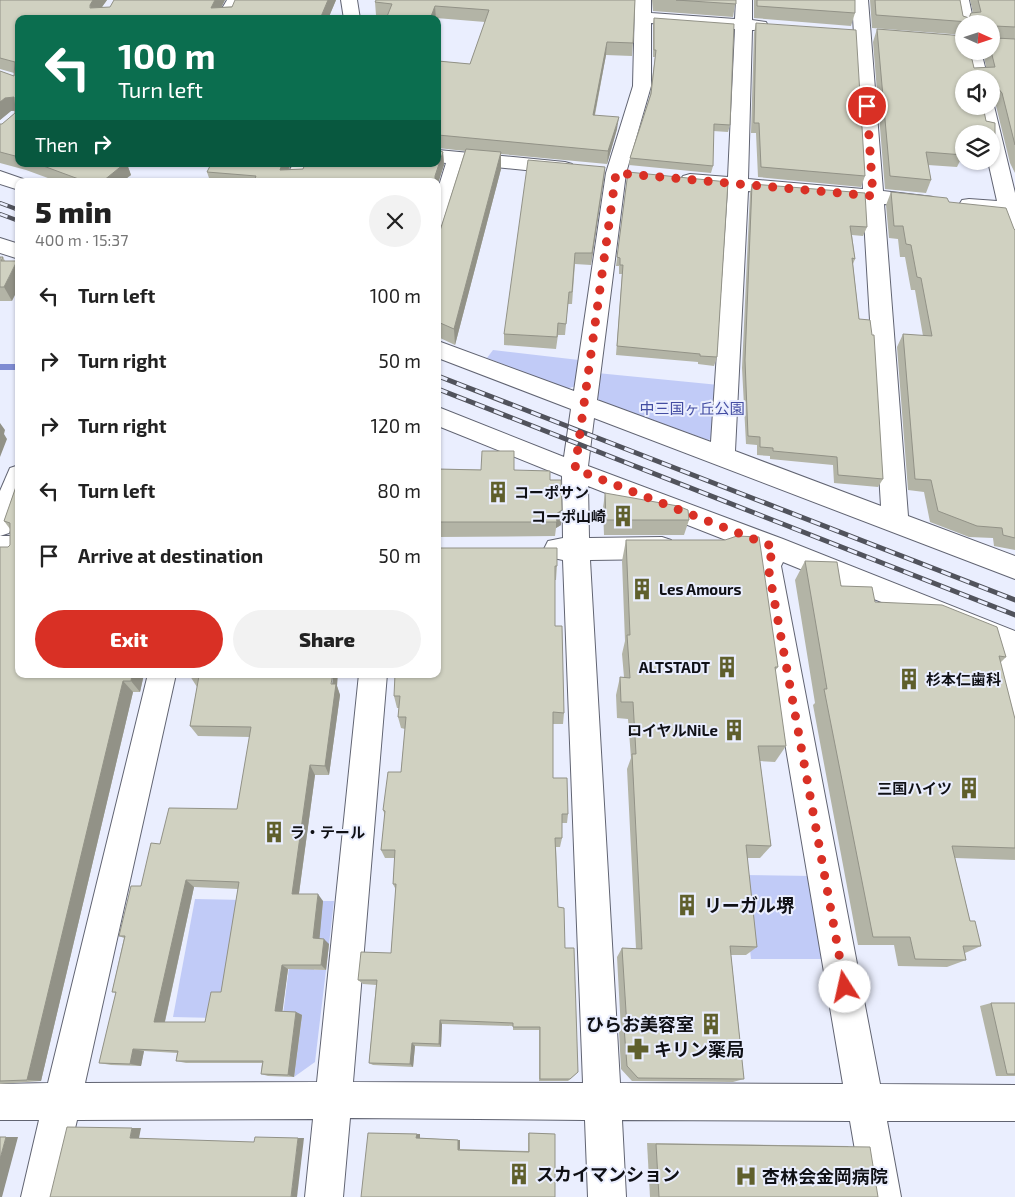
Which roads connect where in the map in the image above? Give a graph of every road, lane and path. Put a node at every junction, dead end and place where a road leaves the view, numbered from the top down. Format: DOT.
graph roads {
  1 [pos="235,0"];
  2 [pos="349,0"];
  3 [pos="744,0"];
  4 [pos="860,0"];
  5 [pos="961,0"];
  6 [pos="642,8"];
  7 [pos="226,15"];
  8 [pos="351,15"];
  9 [pos="964,15"];
  10 [pos="743,24"];
  11 [pos="773,27"];
  12 [pos="987,115"];
  13 [pos="441,156"];
  14 [pos="457,158"];
  15 [pos="608,172"];
  16 [pos="0,177"];
  17 [pos="672,178"];
  18 [pos="15,183"];
  19 [pos="738,184"];
  20 [pos="873,196"];
  21 [pos="441,209"];
  22 [pos="1012,209"];
  23 [pos="1015,236"];
  24 [pos="0,245"];
  25 [pos="15,251"];
  26 [pos="441,350"];
  27 [pos="583,405"];
  28 [pos="441,417"];
  29 [pos="722,457"];
  30 [pos="575,469"];
  31 [pos="15,486"];
  32 [pos="895,523"];
  33 [pos="0,525"];
  34 [pos="762,542"];
  35 [pos="0,546"];
  36 [pos="15,547"];
  37 [pos="530,549"];
  38 [pos="576,549"];
  39 [pos="1015,568"];
  40 [pos="1004,640"];
  41 [pos="161,678"];
  42 [pos="373,678"];
  43 [pos="1015,708"];
  44 [pos="333,1100"];
  45 [pos="603,1101"];
  46 [pos="0,1102"];
  47 [pos="62,1102"];
  48 [pos="866,1102"];
  49 [pos="1015,1102"];
  50 [pos="40,1197"];
  51 [pos="324,1197"];
  52 [pos="607,1197"];
  53 [pos="882,1197"];
  1 -- 7 [label="street"];
  2 -- 8 [label="street"];
  3 -- 10 [label="street"];
  4 -- 20 [label="street"];
  5 -- 9 [label="street"];
  6 -- 10 [label="street"];
  6 -- 15 [label="street"];
  10 -- 11 [label="street"];
  10 -- 19 [label="street"];
  12 -- 22 [label="street"];
  13 -- 14 [label="street"];
  14 -- 15 [label="street"];
  14 -- 21 [label="street"];
  15 -- 27 [label="street"];
  16 -- 18 [label="street"];
  17 -- 19 [label="street"];
  19 -- 20 [label="street"];
  19 -- 29 [label="street"];
  20 -- 22 [label="street"];
  20 -- 32 [label="street"];
  22 -- 23 [label="street"];
  24 -- 25 [label="street"];
  26 -- 27 [label="street"];
  27 -- 29 [label="street"];
  27 -- 30 [label="street"];
  28 -- 30 [label="street"];
  29 -- 32 [label="street"];
  30 -- 34 [label="street"];
  30 -- 38 [label="street"];
  31 -- 33 [label="street"];
  32 -- 39 [label="street"];
  34 -- 38 [label="street"];
  34 -- 40 [label="street"];
  34 -- 48 [label="street"];
  35 -- 36 [label="street"];
  37 -- 38 [label="street"];
  38 -- 45 [label="street"];
  40 -- 43 [label="street"];
  41 -- 47 [label="street"];
  42 -- 44 [label="street"];
  44 -- 45 [label="street"];
  44 -- 47 [label="street"];
  44 -- 51 [label="street"];
  45 -- 48 [label="street"];
  45 -- 52 [label="street"];
  46 -- 47 [label="street"];
  47 -- 50 [label="street"];
  48 -- 49 [label="street"];
  48 -- 53 [label="street"];
}
